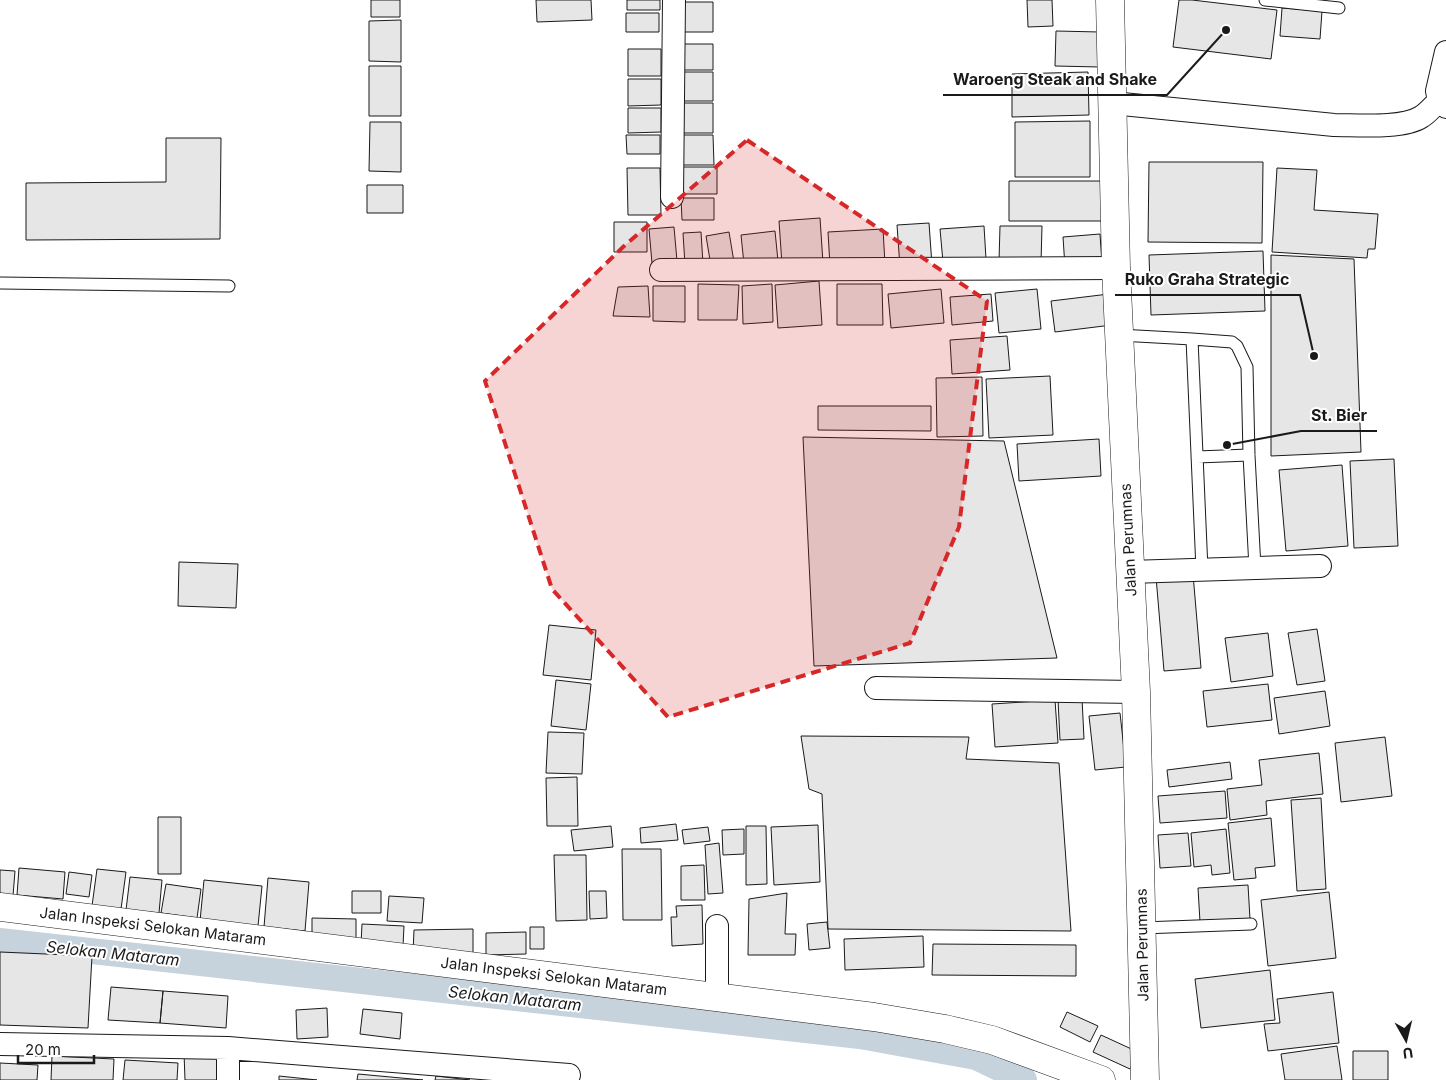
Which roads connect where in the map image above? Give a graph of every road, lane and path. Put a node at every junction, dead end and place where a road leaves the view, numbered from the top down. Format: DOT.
graph roads {
  1 [pos="674,0"];
  2 [pos="1110,0"];
  3 [pos="1265,0"];
  4 [pos="1339,8"];
  5 [pos="1446,52"];
  6 [pos="1112,103"];
  7 [pos="1443,104"];
  8 [pos="672,197"];
  9 [pos="1116,268"];
  10 [pos="661,270"];
  11 [pos="0,283"];
  12 [pos="229,286"];
  13 [pos="1119,335"];
  14 [pos="1192,339"];
  15 [pos="1249,455"];
  16 [pos="1197,457"];
  17 [pos="1320,566"];
  18 [pos="1255,568"];
  19 [pos="1202,570"];
  20 [pos="1129,572"];
  21 [pos="876,688"];
  22 [pos="1136,692"];
  23 [pos="0,907"];
  24 [pos="1251,924"];
  25 [pos="717,926"];
  26 [pos="1142,928"];
  27 [pos="717,997"];
  28 [pos="0,1044"];
  29 [pos="228,1048"];
  30 [pos="569,1074"];
  31 [pos="228,1080"];
  32 [pos="1101,1080"];
  33 [pos="1145,1080"];
  1 -- 8 [label="street"];
  2 -- 6 [label="main road, Jalan Perumnas"];
  3 -- 4 [label="lane"];
  5 -- 7 [label="street"];
  6 -- 7 [label="street"];
  6 -- 9 [label="main road, Jalan Perumnas"];
  9 -- 10 [label="street"];
  9 -- 13 [label="main road, Jalan Perumnas"];
  11 -- 12 [label="lane"];
  13 -- 14 [label="lane"];
  13 -- 20 [label="main road, Jalan Perumnas"];
  14 -- 15 [label="lane"];
  14 -- 16 [label="lane"];
  15 -- 16 [label="lane"];
  15 -- 18 [label="lane"];
  16 -- 19 [label="lane"];
  17 -- 18 [label="street"];
  18 -- 19 [label="street"];
  19 -- 20 [label="street"];
  20 -- 22 [label="main road, Jalan Perumnas"];
  21 -- 22 [label="street"];
  22 -- 26 [label="main road, Jalan Perumnas"];
  23 -- 27 [label="main road, Jalan Inspeksi Selokan Mataram"];
  24 -- 26 [label="lane"];
  25 -- 27 [label="street"];
  26 -- 33 [label="main road, Jalan Perumnas"];
  27 -- 32 [label="main road, Jalan Inspeksi Selokan Mataram"];
  28 -- 29 [label="street"];
  29 -- 30 [label="street"];
  29 -- 31 [label="street"];
}
